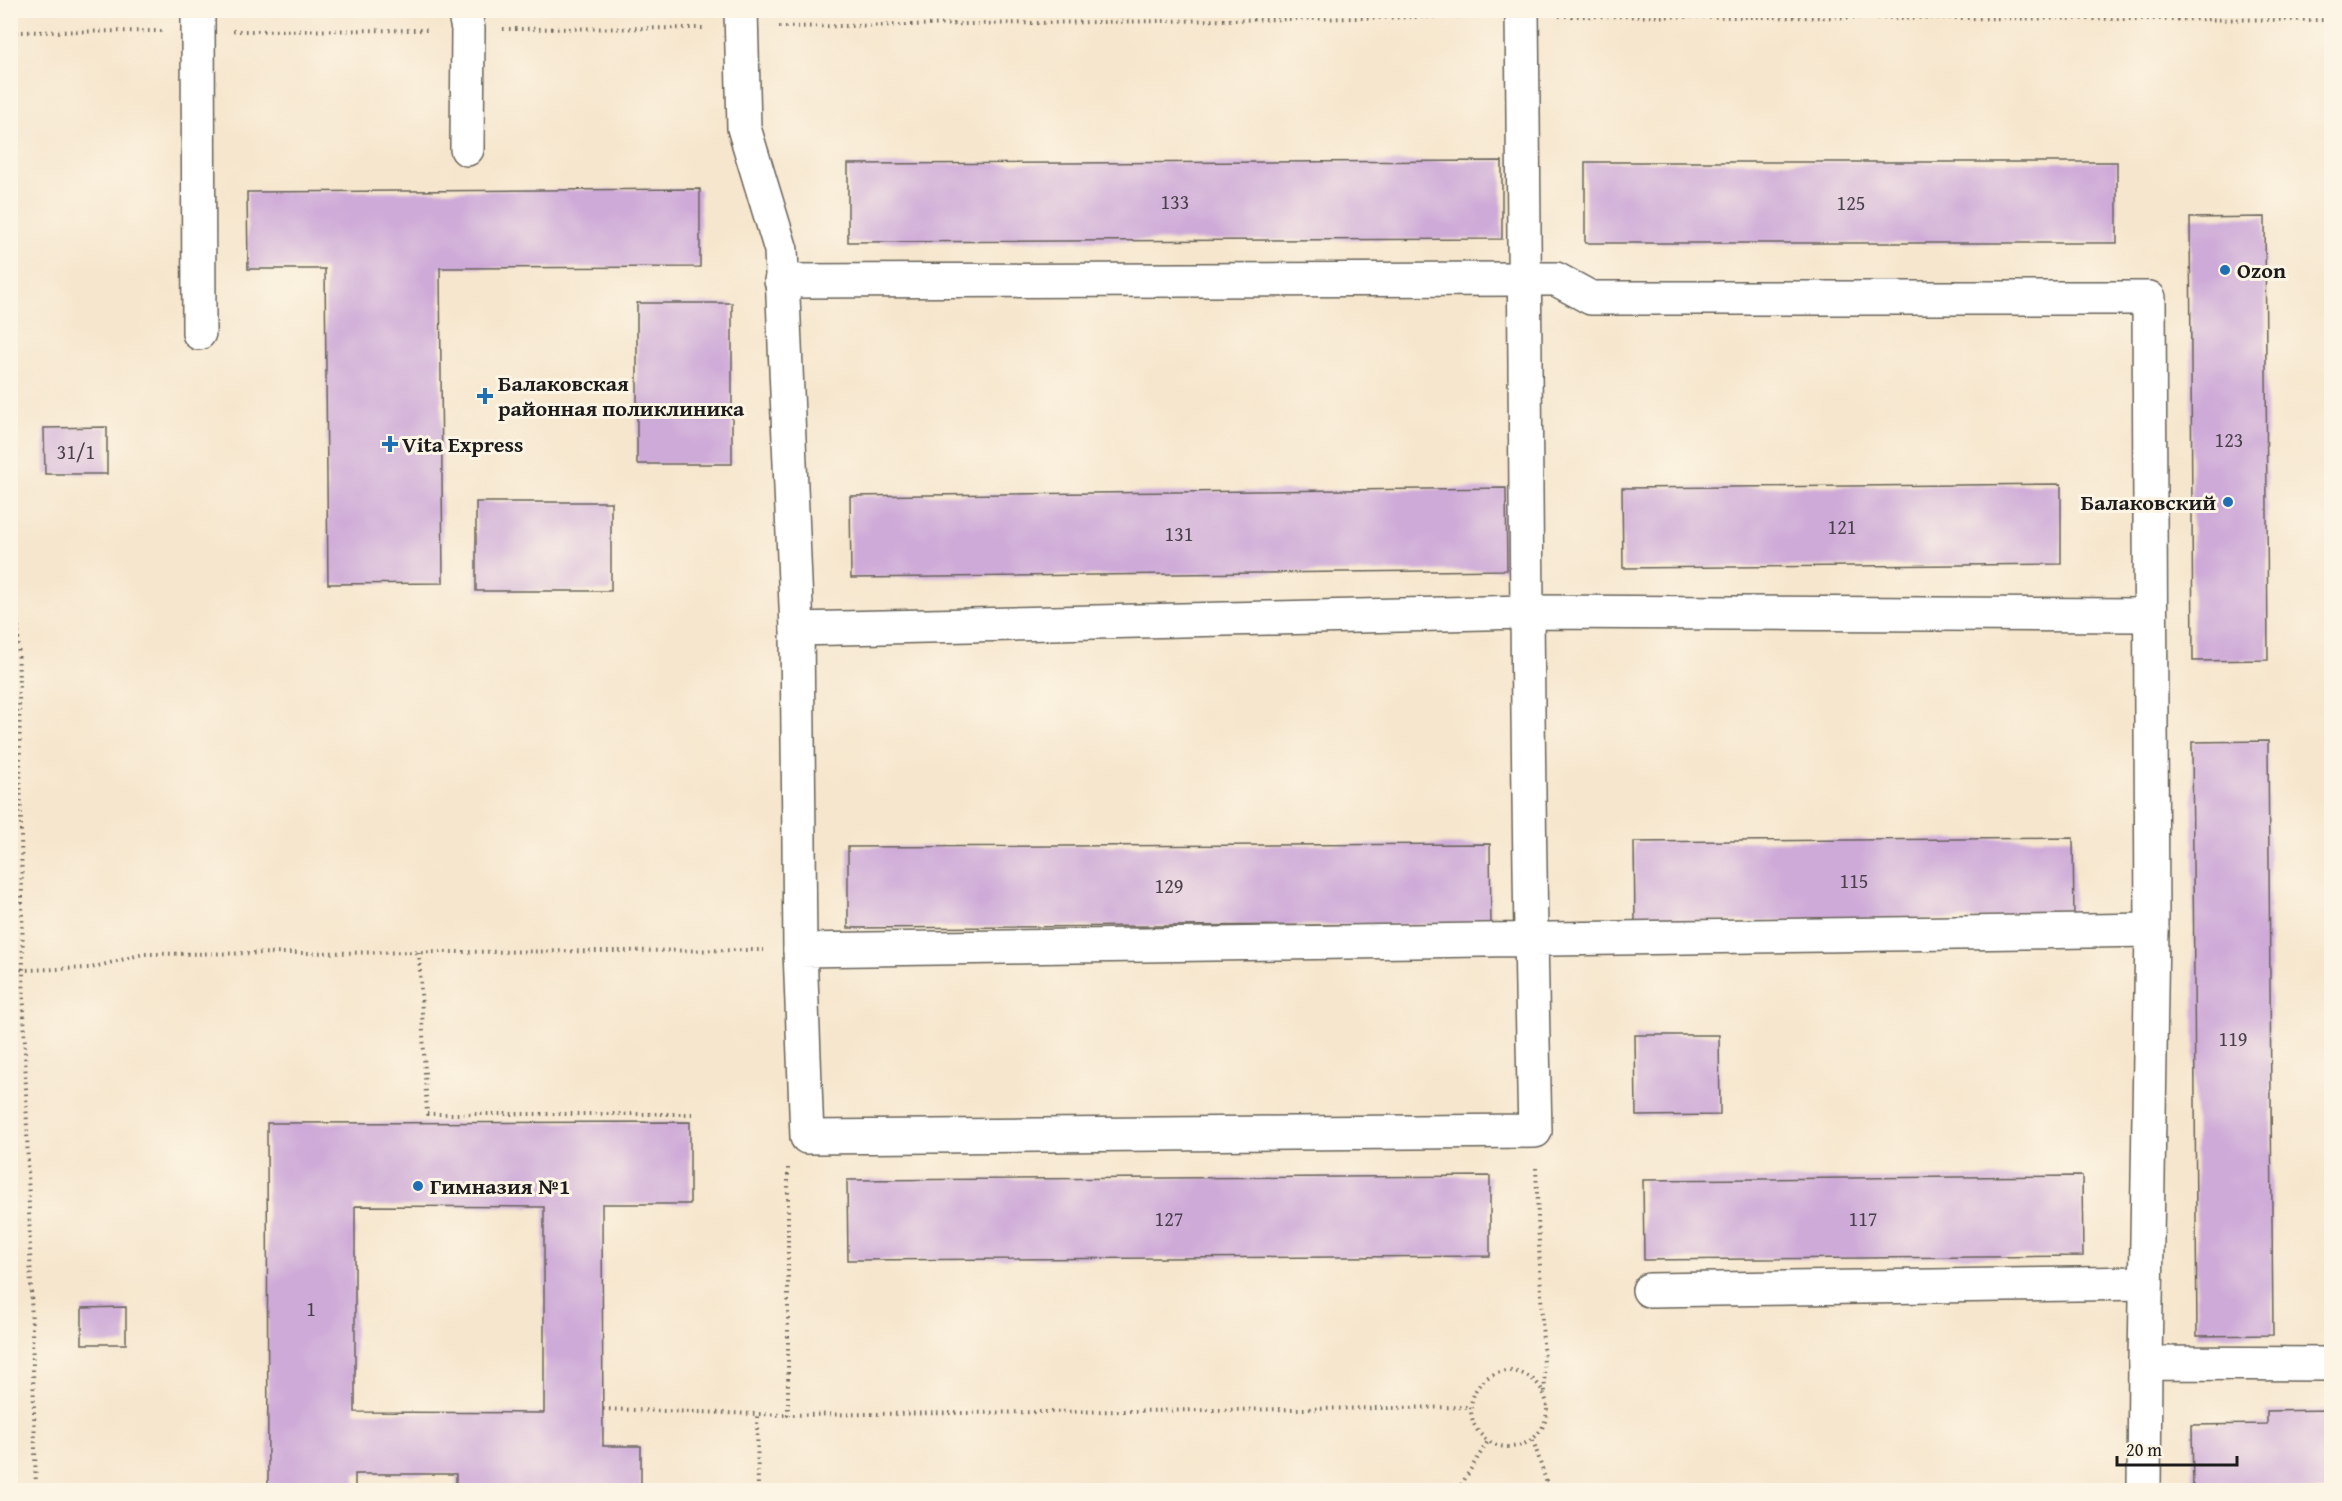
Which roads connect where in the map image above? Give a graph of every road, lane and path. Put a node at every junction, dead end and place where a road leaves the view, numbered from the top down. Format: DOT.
graph roads {
  1 [pos="1522,13"];
  2 [pos="741,19"];
  3 [pos="466,20"];
  4 [pos="2331,20"];
  5 [pos="198,21"];
  6 [pos="10,32"];
  7 [pos="467,149"];
  8 [pos="1523,279"];
  9 [pos="781,281"];
  10 [pos="199,333"];
  11 [pos="1526,612"];
  12 [pos="2148,615"];
  13 [pos="10,622"];
  14 [pos="798,629"];
  15 [pos="2152,930"];
  16 [pos="1531,940"];
  17 [pos="800,950"];
  18 [pos="419,952"];
  19 [pos="10,964"];
  20 [pos="23,969"];
  21 [pos="696,1114"];
  22 [pos="1535,1131"];
  23 [pos="807,1137"];
  24 [pos="2146,1283"];
  25 [pos="1649,1290"];
  26 [pos="2145,1364"];
  27 [pos="2331,1364"];
  28 [pos="1545,1393"];
  29 [pos="1470,1407"];
  30 [pos="603,1409"];
  31 [pos="757,1414"];
  32 [pos="788,1415"];
  33 [pos="1533,1440"];
  34 [pos="1488,1441"];
  35 [pos="36,1491"];
  36 [pos="758,1491"];
  37 [pos="1458,1491"];
  38 [pos="1549,1491"];
  39 [pos="2144,1491"];
  1 -- 2 [label="path"];
  1 -- 4 [label="path"];
  1 -- 8 [label="lane"];
  2 -- 3 [label="path"];
  2 -- 9 [label="lane"];
  3 -- 5 [label="path"];
  3 -- 7 [label="lane"];
  5 -- 6 [label="path"];
  5 -- 10 [label="lane"];
  8 -- 9 [label="lane"];
  8 -- 11 [label="lane"];
  8 -- 12 [label="lane"];
  9 -- 14 [label="lane"];
  11 -- 12 [label="lane"];
  11 -- 14 [label="lane"];
  11 -- 16 [label="lane"];
  12 -- 15 [label="lane"];
  13 -- 20 [label="path"];
  14 -- 17 [label="lane"];
  15 -- 16 [label="lane"];
  15 -- 24 [label="lane"];
  16 -- 17 [label="lane"];
  16 -- 22 [label="lane"];
  17 -- 18 [label="path"];
  17 -- 23 [label="lane"];
  18 -- 20 [label="path"];
  18 -- 21 [label="path"];
  19 -- 20 [label="path"];
  20 -- 35 [label="path"];
  22 -- 23 [label="lane"];
  22 -- 28 [label="path"];
  23 -- 32 [label="path"];
  24 -- 25 [label="lane"];
  24 -- 26 [label="lane"];
  26 -- 27 [label="lane"];
  26 -- 39 [label="lane"];
  28 -- 29 [label="path"];
  28 -- 33 [label="path"];
  29 -- 32 [label="path"];
  29 -- 34 [label="path"];
  30 -- 31 [label="path"];
  31 -- 32 [label="path"];
  31 -- 36 [label="path"];
  33 -- 34 [label="path"];
  33 -- 38 [label="path"];
  34 -- 37 [label="path"];
}
